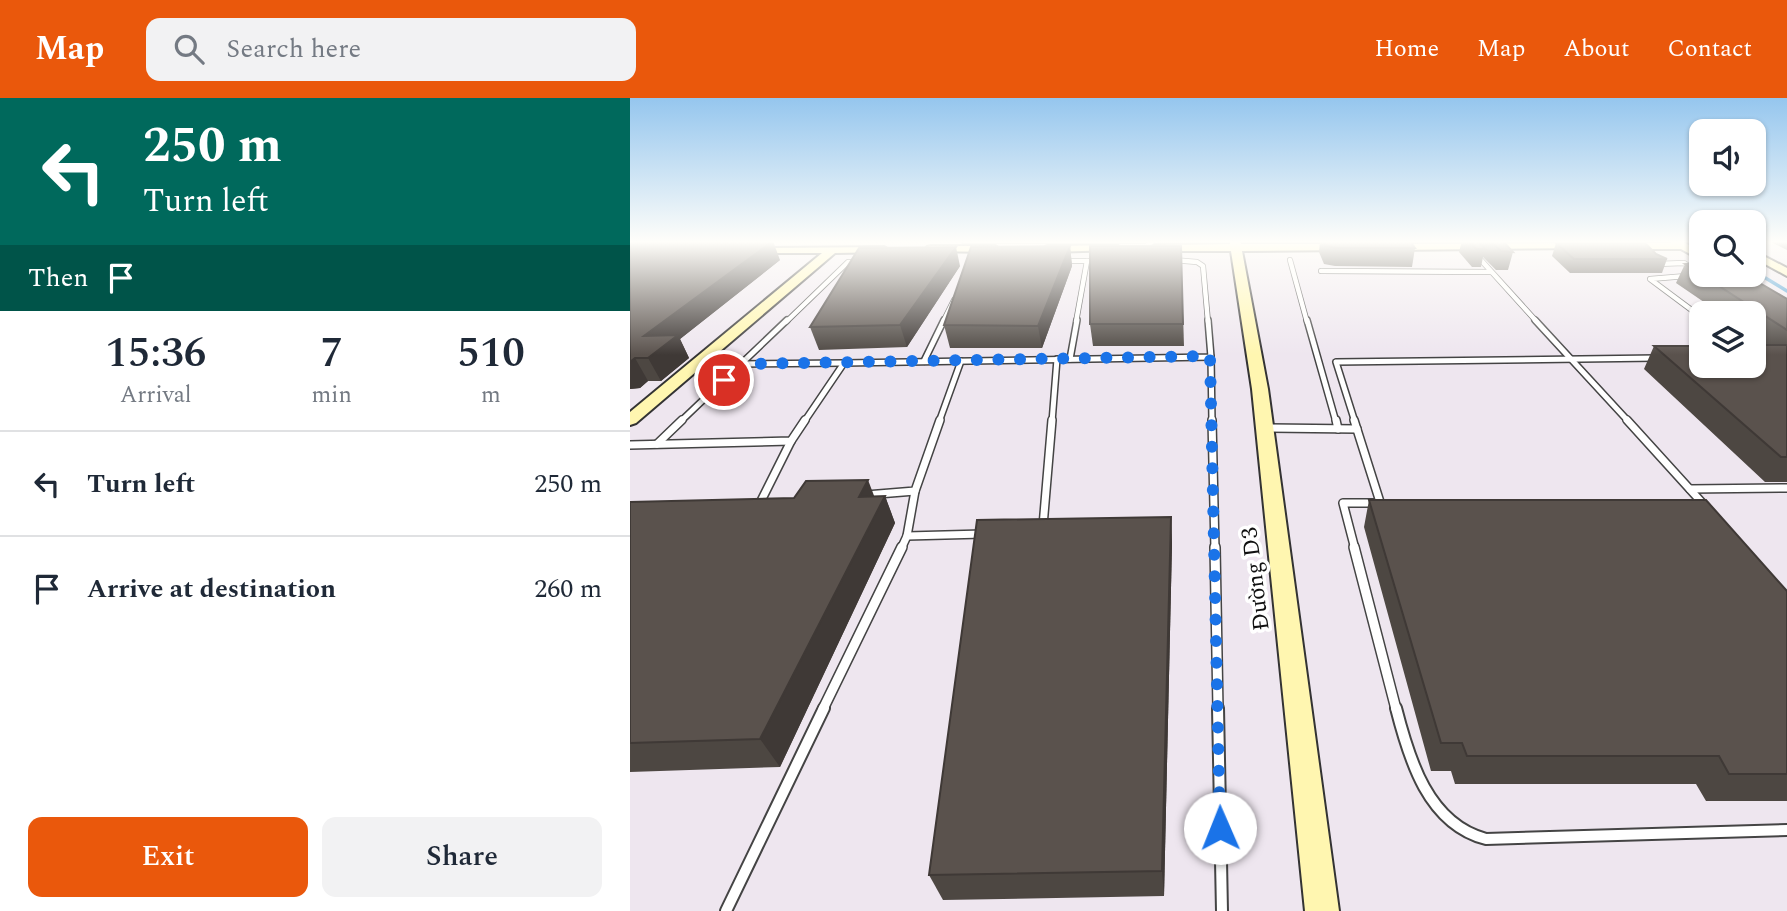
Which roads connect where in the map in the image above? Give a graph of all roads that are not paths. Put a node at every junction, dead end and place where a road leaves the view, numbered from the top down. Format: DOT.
graph roads {
  1 [pos="798,279"];
  2 [pos="830,279"];
  3 [pos="1084,279"];
  4 [pos="1204,279"];
  5 [pos="1241,279"];
  6 [pos="1295,279"];
  7 [pos="1497,279"];
  8 [pos="1651,279"];
  9 [pos="954,299"];
  10 [pos="1689,308"];
  11 [pos="1210,356"];
  12 [pos="1661,358"];
  13 [pos="1057,359"];
  14 [pos="1070,359"];
  15 [pos="1569,359"];
  16 [pos="924,361"];
  17 [pos="961,361"];
  18 [pos="844,363"];
  19 [pos="741,364"];
  20 [pos="630,420"];
  21 [pos="1265,428"];
  22 [pos="1338,429"];
  23 [pos="1357,429"];
  24 [pos="791,441"];
  25 [pos="657,444"];
  26 [pos="630,445"];
  27 [pos="1787,488"];
  28 [pos="1690,489"];
  29 [pos="915,491"];
  30 [pos="863,495"];
  31 [pos="771,502"];
  32 [pos="1380,502"];
  33 [pos="1393,502"];
  34 [pos="1716,518"];
  35 [pos="1042,532"];
  36 [pos="1056,532"];
  37 [pos="1029,533"];
  38 [pos="988,534"];
  39 [pos="906,537"];
  40 [pos="1787,830"];
  41 [pos="726,911"];
  42 [pos="1222,911"];
  43 [pos="1322,911"];
  1 -- 20 [label="street"];
  2 -- 19 [label="lane"];
  3 -- 14 [label="lane"];
  4 -- 11 [label="lane"];
  5 -- 21 [label="street, Đường D3"];
  6 -- 22 [label="lane"];
  7 -- 15 [label="lane"];
  8 -- 10 [label="lane"];
  9 -- 16 [label="lane"];
  11 -- 14 [label="lane"];
  11 -- 42 [label="lane"];
  12 -- 15 [label="lane"];
  13 -- 14 [label="lane"];
  13 -- 17 [label="lane"];
  13 -- 35 [label="lane"];
  15 -- 23 [label="lane"];
  15 -- 28 [label="lane"];
  16 -- 17 [label="lane"];
  16 -- 18 [label="lane"];
  17 -- 29 [label="lane"];
  18 -- 19 [label="lane"];
  18 -- 24 [label="lane"];
  19 -- 25 [label="lane"];
  21 -- 22 [label="lane"];
  21 -- 43 [label="street, Đường D3"];
  22 -- 23 [label="lane"];
  23 -- 32 [label="lane"];
  24 -- 25 [label="lane"];
  24 -- 31 [label="lane"];
  25 -- 26 [label="lane"];
  27 -- 28 [label="lane"];
  28 -- 34 [label="lane"];
  29 -- 30 [label="lane"];
  29 -- 39 [label="lane"];
  32 -- 33 [label="lane"];
  32 -- 40 [label="lane"];
  35 -- 36 [label="lane"];
  35 -- 37 [label="lane"];
  38 -- 39 [label="lane"];
  39 -- 41 [label="lane"];
}
